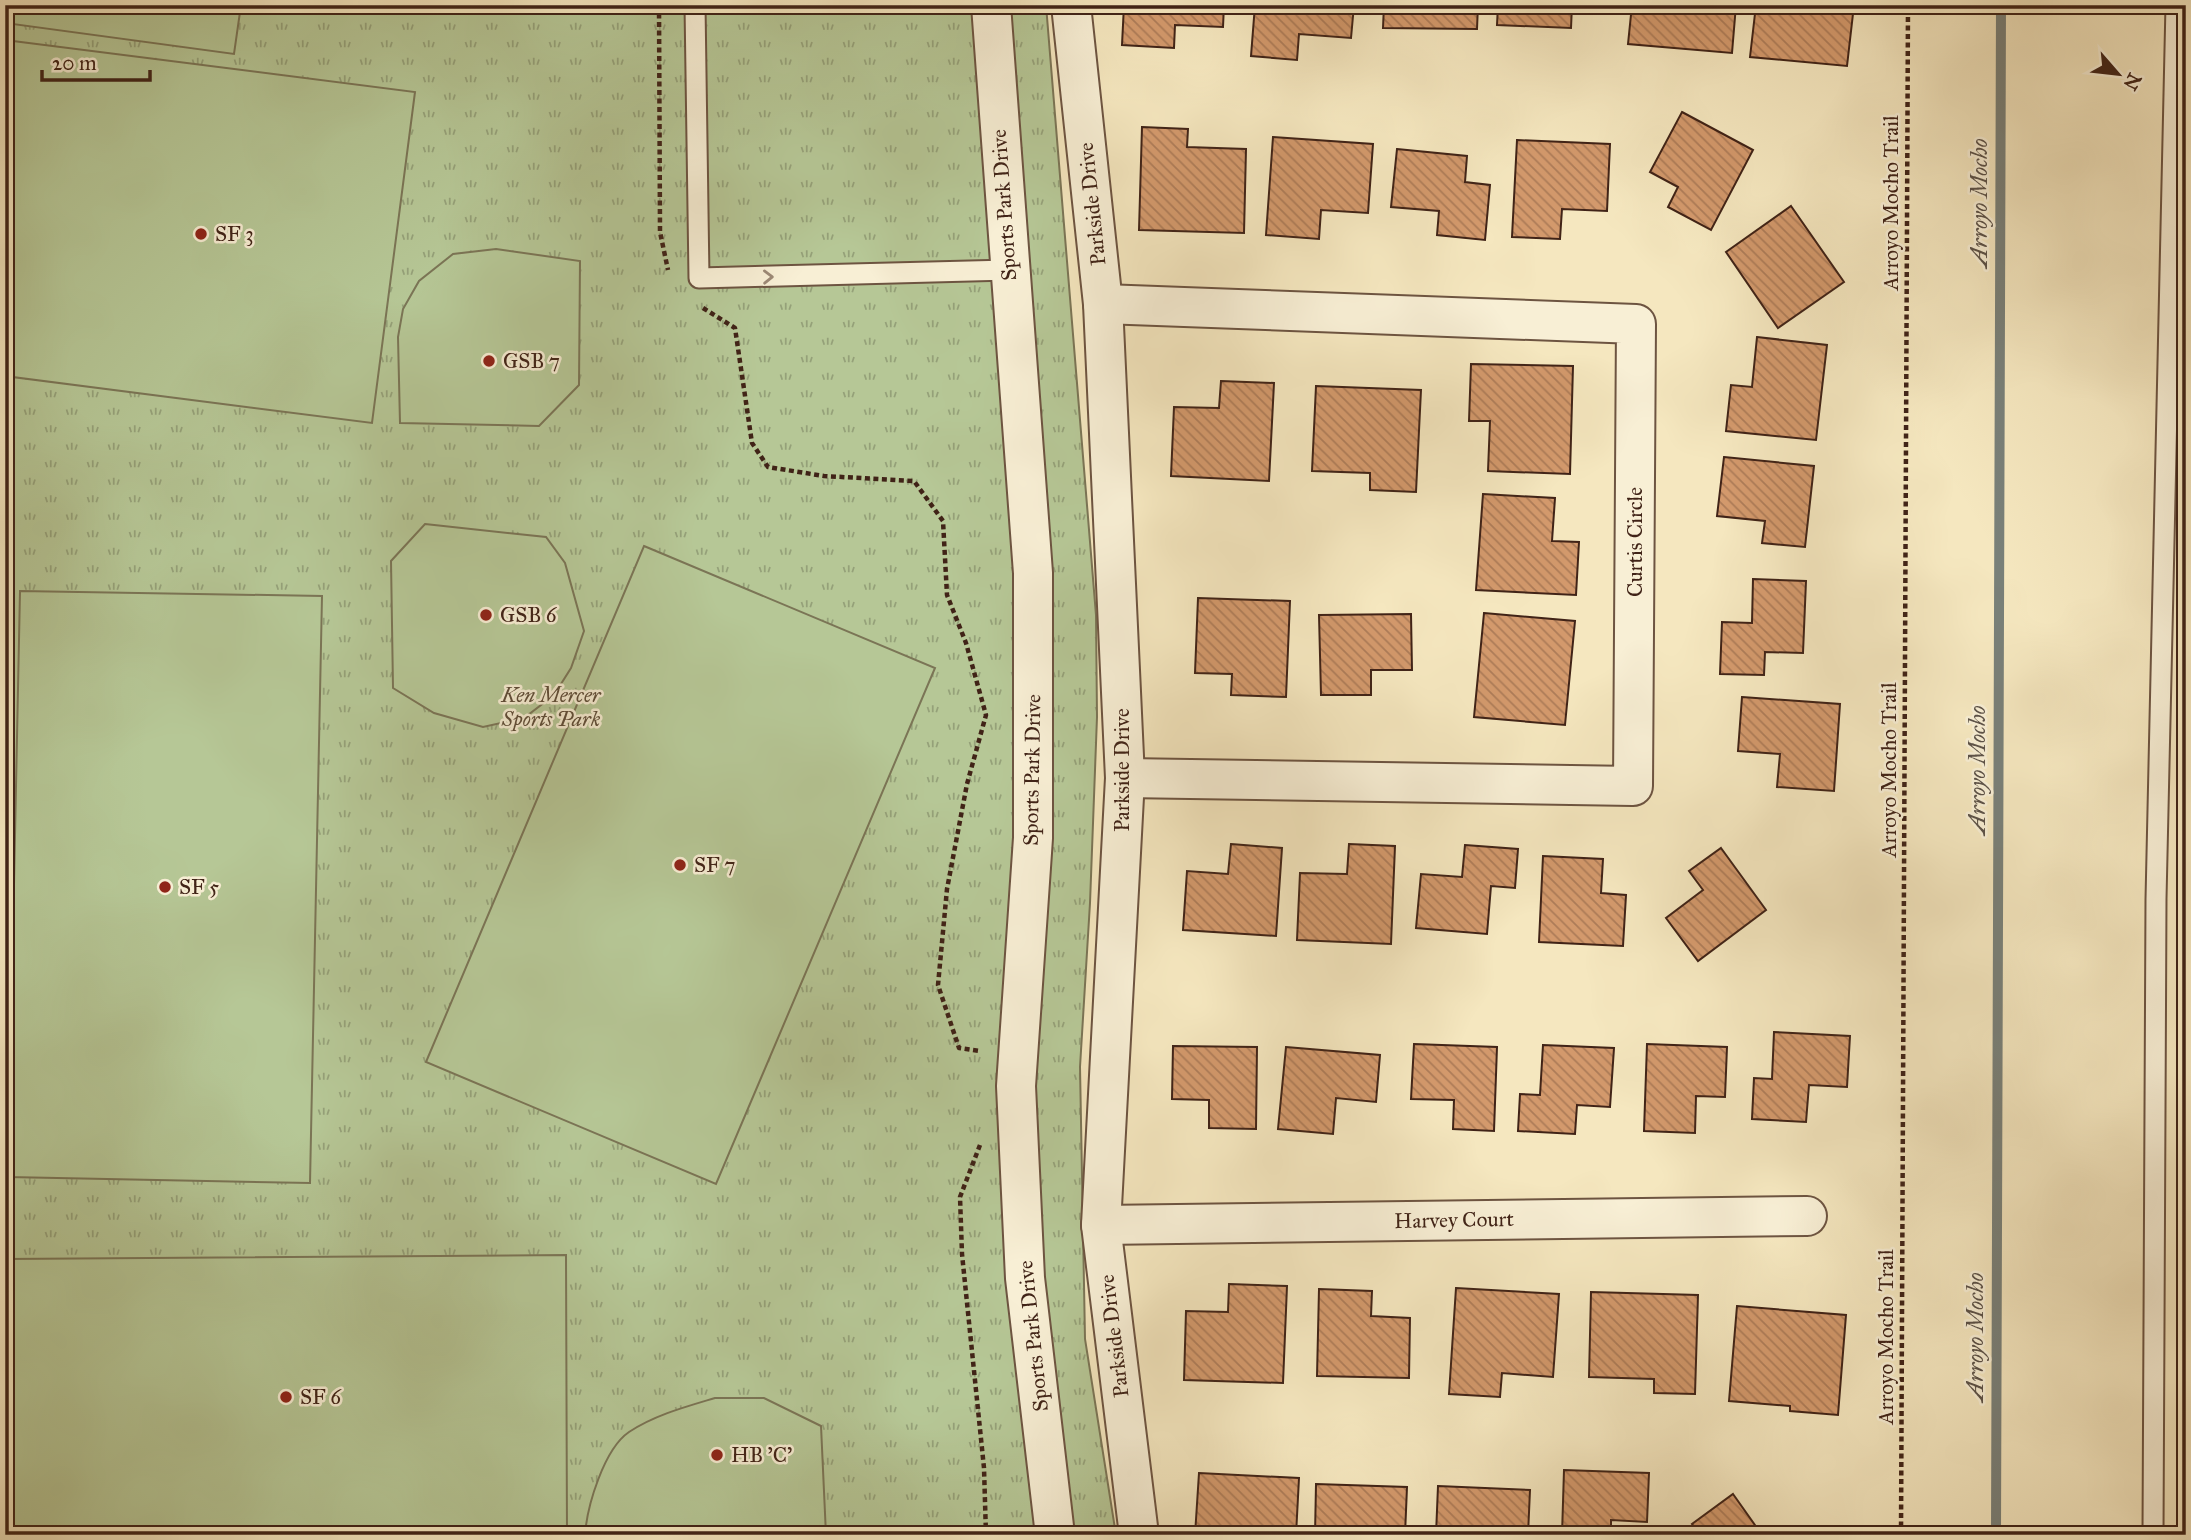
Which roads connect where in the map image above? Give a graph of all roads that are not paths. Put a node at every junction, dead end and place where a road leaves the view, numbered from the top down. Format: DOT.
graph roads {
  1 [pos="695,5"];
  2 [pos="990,5"];
  3 [pos="1071,5"];
  4 [pos="2176,5"];
  5 [pos="1009,270"];
  6 [pos="1103,304"];
  7 [pos="1125,778"];
  8 [pos="1807,1216"];
  9 [pos="1101,1225"];
  10 [pos="1055,1535"];
  11 [pos="1139,1535"];
  12 [pos="2153,1535"];
  1 -- 5 [label="lane, one-way"];
  2 -- 5 [label="street, Sports Park Drive"];
  3 -- 6 [label="street, Parkside Drive"];
  4 -- 12 [label="lane"];
  5 -- 10 [label="street, Sports Park Drive"];
  6 -- 7 [label="street, Parkside Drive"];
  6 -- 7 [label="street, Curtis Circle"];
  7 -- 9 [label="street, Parkside Drive"];
  8 -- 9 [label="street, Harvey Court"];
  9 -- 11 [label="street, Parkside Drive"];
}
